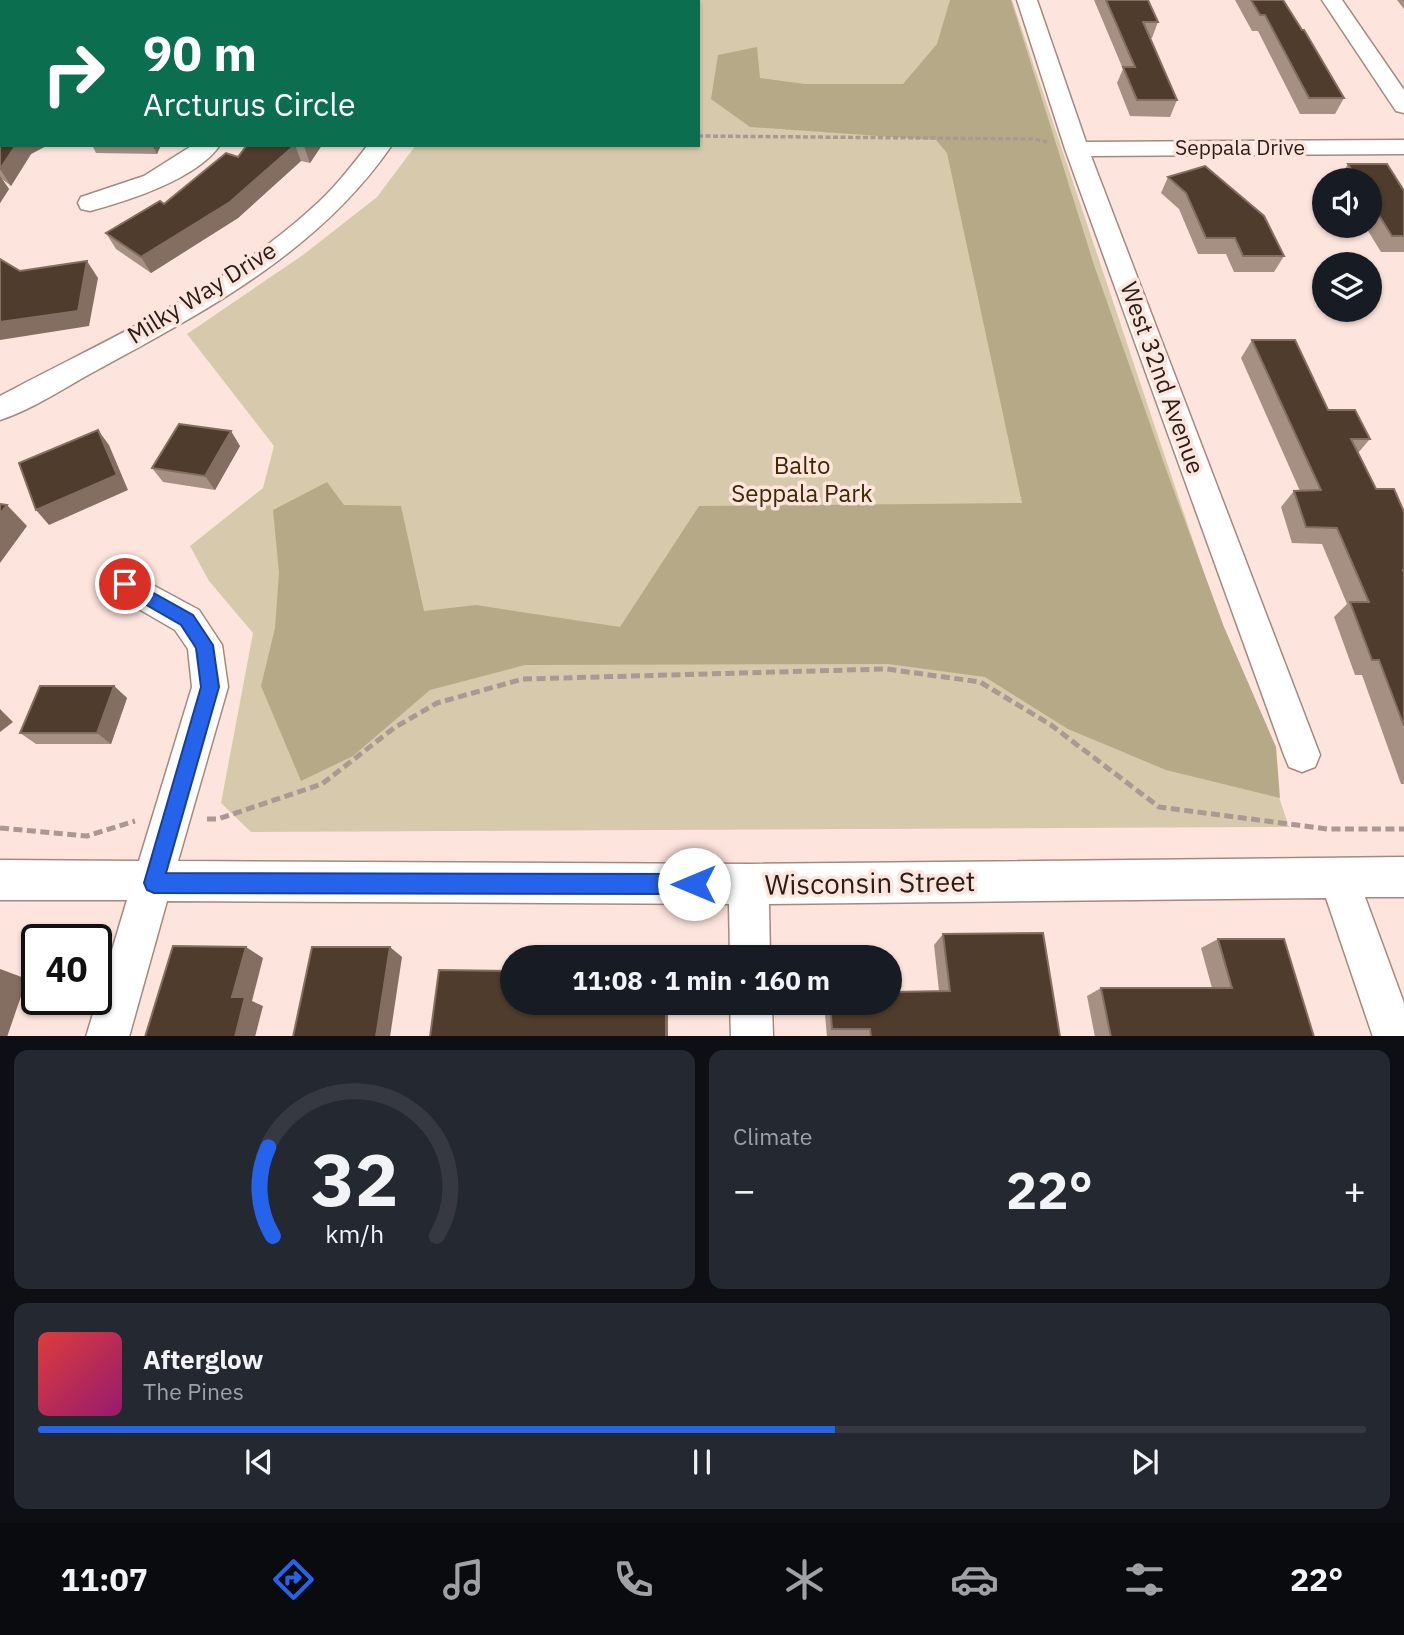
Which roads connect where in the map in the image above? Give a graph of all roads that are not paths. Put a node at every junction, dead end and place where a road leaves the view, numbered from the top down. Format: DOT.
graph roads {
  1 [pos="1027,0"];
  2 [pos="1332,0"];
  3 [pos="1404,106"];
  4 [pos="205,147"];
  5 [pos="379,147"];
  6 [pos="1404,147"];
  7 [pos="1077,149"];
  8 [pos="90,203"];
  9 [pos="0,409"];
  10 [pos="125,584"];
  11 [pos="1302,755"];
  12 [pos="1338,876"];
  13 [pos="1404,877"];
  14 [pos="0,880"];
  15 [pos="154,883"];
  16 [pos="749,884"];
  17 [pos="750,945"];
  18 [pos="751,1015"];
  19 [pos="107,1036"];
  20 [pos="752,1036"];
  21 [pos="1395,1036"];
  1 -- 7 [label="street, West 32nd Avenue"];
  2 -- 3 [label="street"];
  4 -- 8 [label="street"];
  5 -- 9 [label="street, Milky Way Drive"];
  6 -- 7 [label="street, Seppala Drive"];
  7 -- 11 [label="street, West 32nd Avenue"];
  10 -- 15 [label="street"];
  12 -- 13 [label="street, Wisconsin Street"];
  12 -- 16 [label="street, Wisconsin Street"];
  12 -- 21 [label="street"];
  14 -- 15 [label="street, Wisconsin Street"];
  15 -- 16 [label="street, Wisconsin Street"];
  15 -- 19 [label="street"];
  16 -- 17 [label="street"];
  18 -- 20 [label="street"];
}
